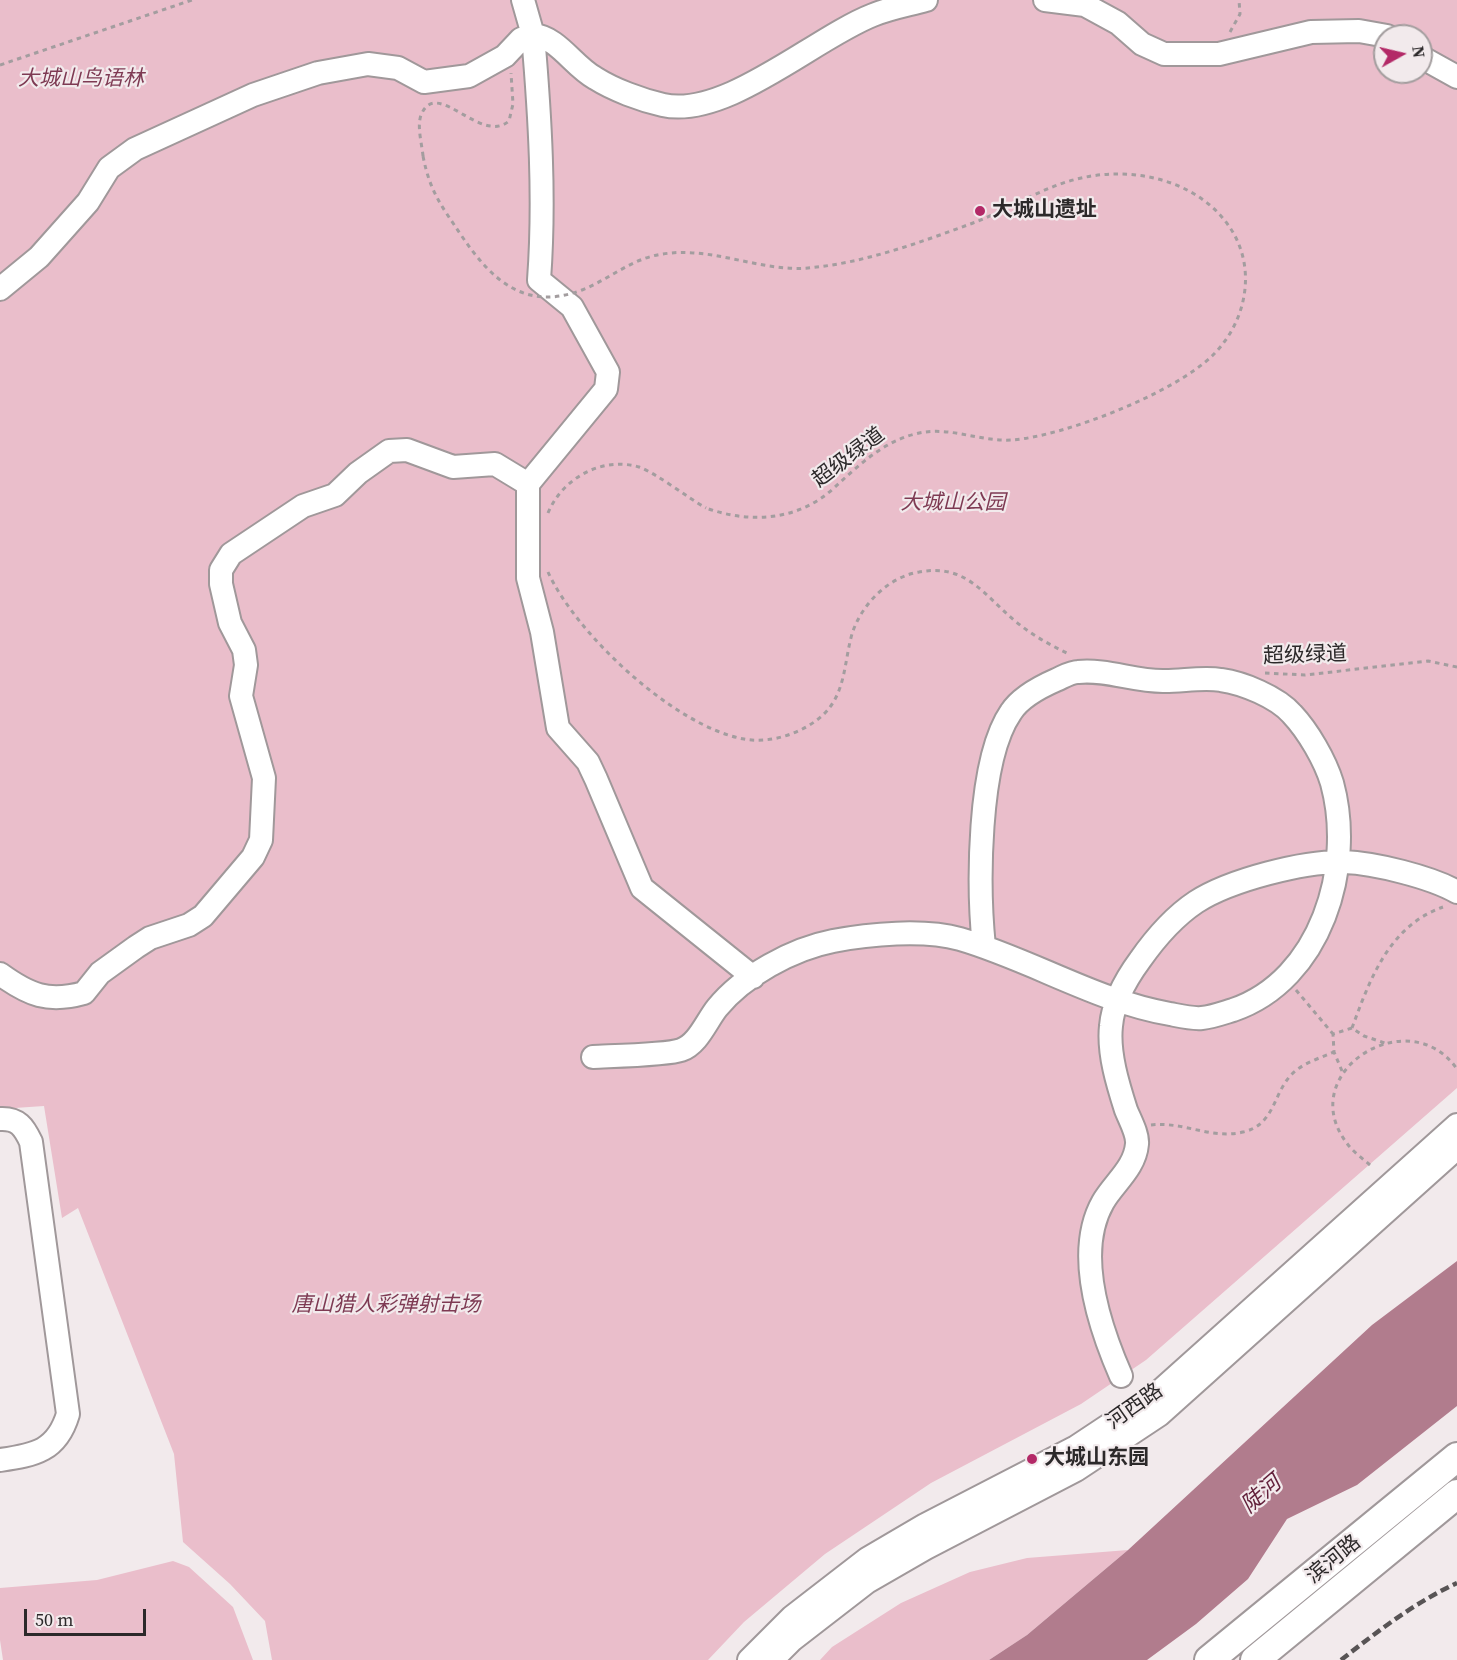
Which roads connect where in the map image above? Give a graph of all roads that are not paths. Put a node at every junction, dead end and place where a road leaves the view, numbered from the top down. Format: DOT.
graph roads {
  1 [pos="523,0"];
  2 [pos="926,0"];
  3 [pos="1045,0"];
  4 [pos="1373,34"];
  5 [pos="533,35"];
  6 [pos="1433,64"];
  7 [pos="1457,77"];
  8 [pos="0,289"];
  9 [pos="528,484"];
  10 [pos="1453,898"];
  11 [pos="984,947"];
  12 [pos="0,974"];
  13 [pos="753,977"];
  14 [pos="593,1057"];
  15 [pos="0,1119"];
  16 [pos="1457,1125"];
  17 [pos="1457,1148"];
  18 [pos="1121,1377"];
  19 [pos="1457,1457"];
  20 [pos="0,1460"];
  21 [pos="1457,1494"];
  22 [pos="749,1660"];
  23 [pos="772,1660"];
  24 [pos="1209,1660"];
  25 [pos="1255,1660"];
  1 -- 5 [label="street"];
  2 -- 5 [label="street"];
  3 -- 4 [label="street"];
  5 -- 8 [label="street"];
  5 -- 9 [label="street"];
  6 -- 7 [label="street"];
  9 -- 12 [label="street"];
  9 -- 13 [label="street"];
  10 -- 18 [label="street"];
  11 -- 11 [label="street"];
  11 -- 13 [label="street"];
  13 -- 14 [label="street"];
  15 -- 20 [label="street"];
  16 -- 22 [label="street, 河西路"];
  17 -- 23 [label="street, 河西路"];
  19 -- 24 [label="main road, 滨河路"];
  21 -- 25 [label="main road, 滨河路"];
}
